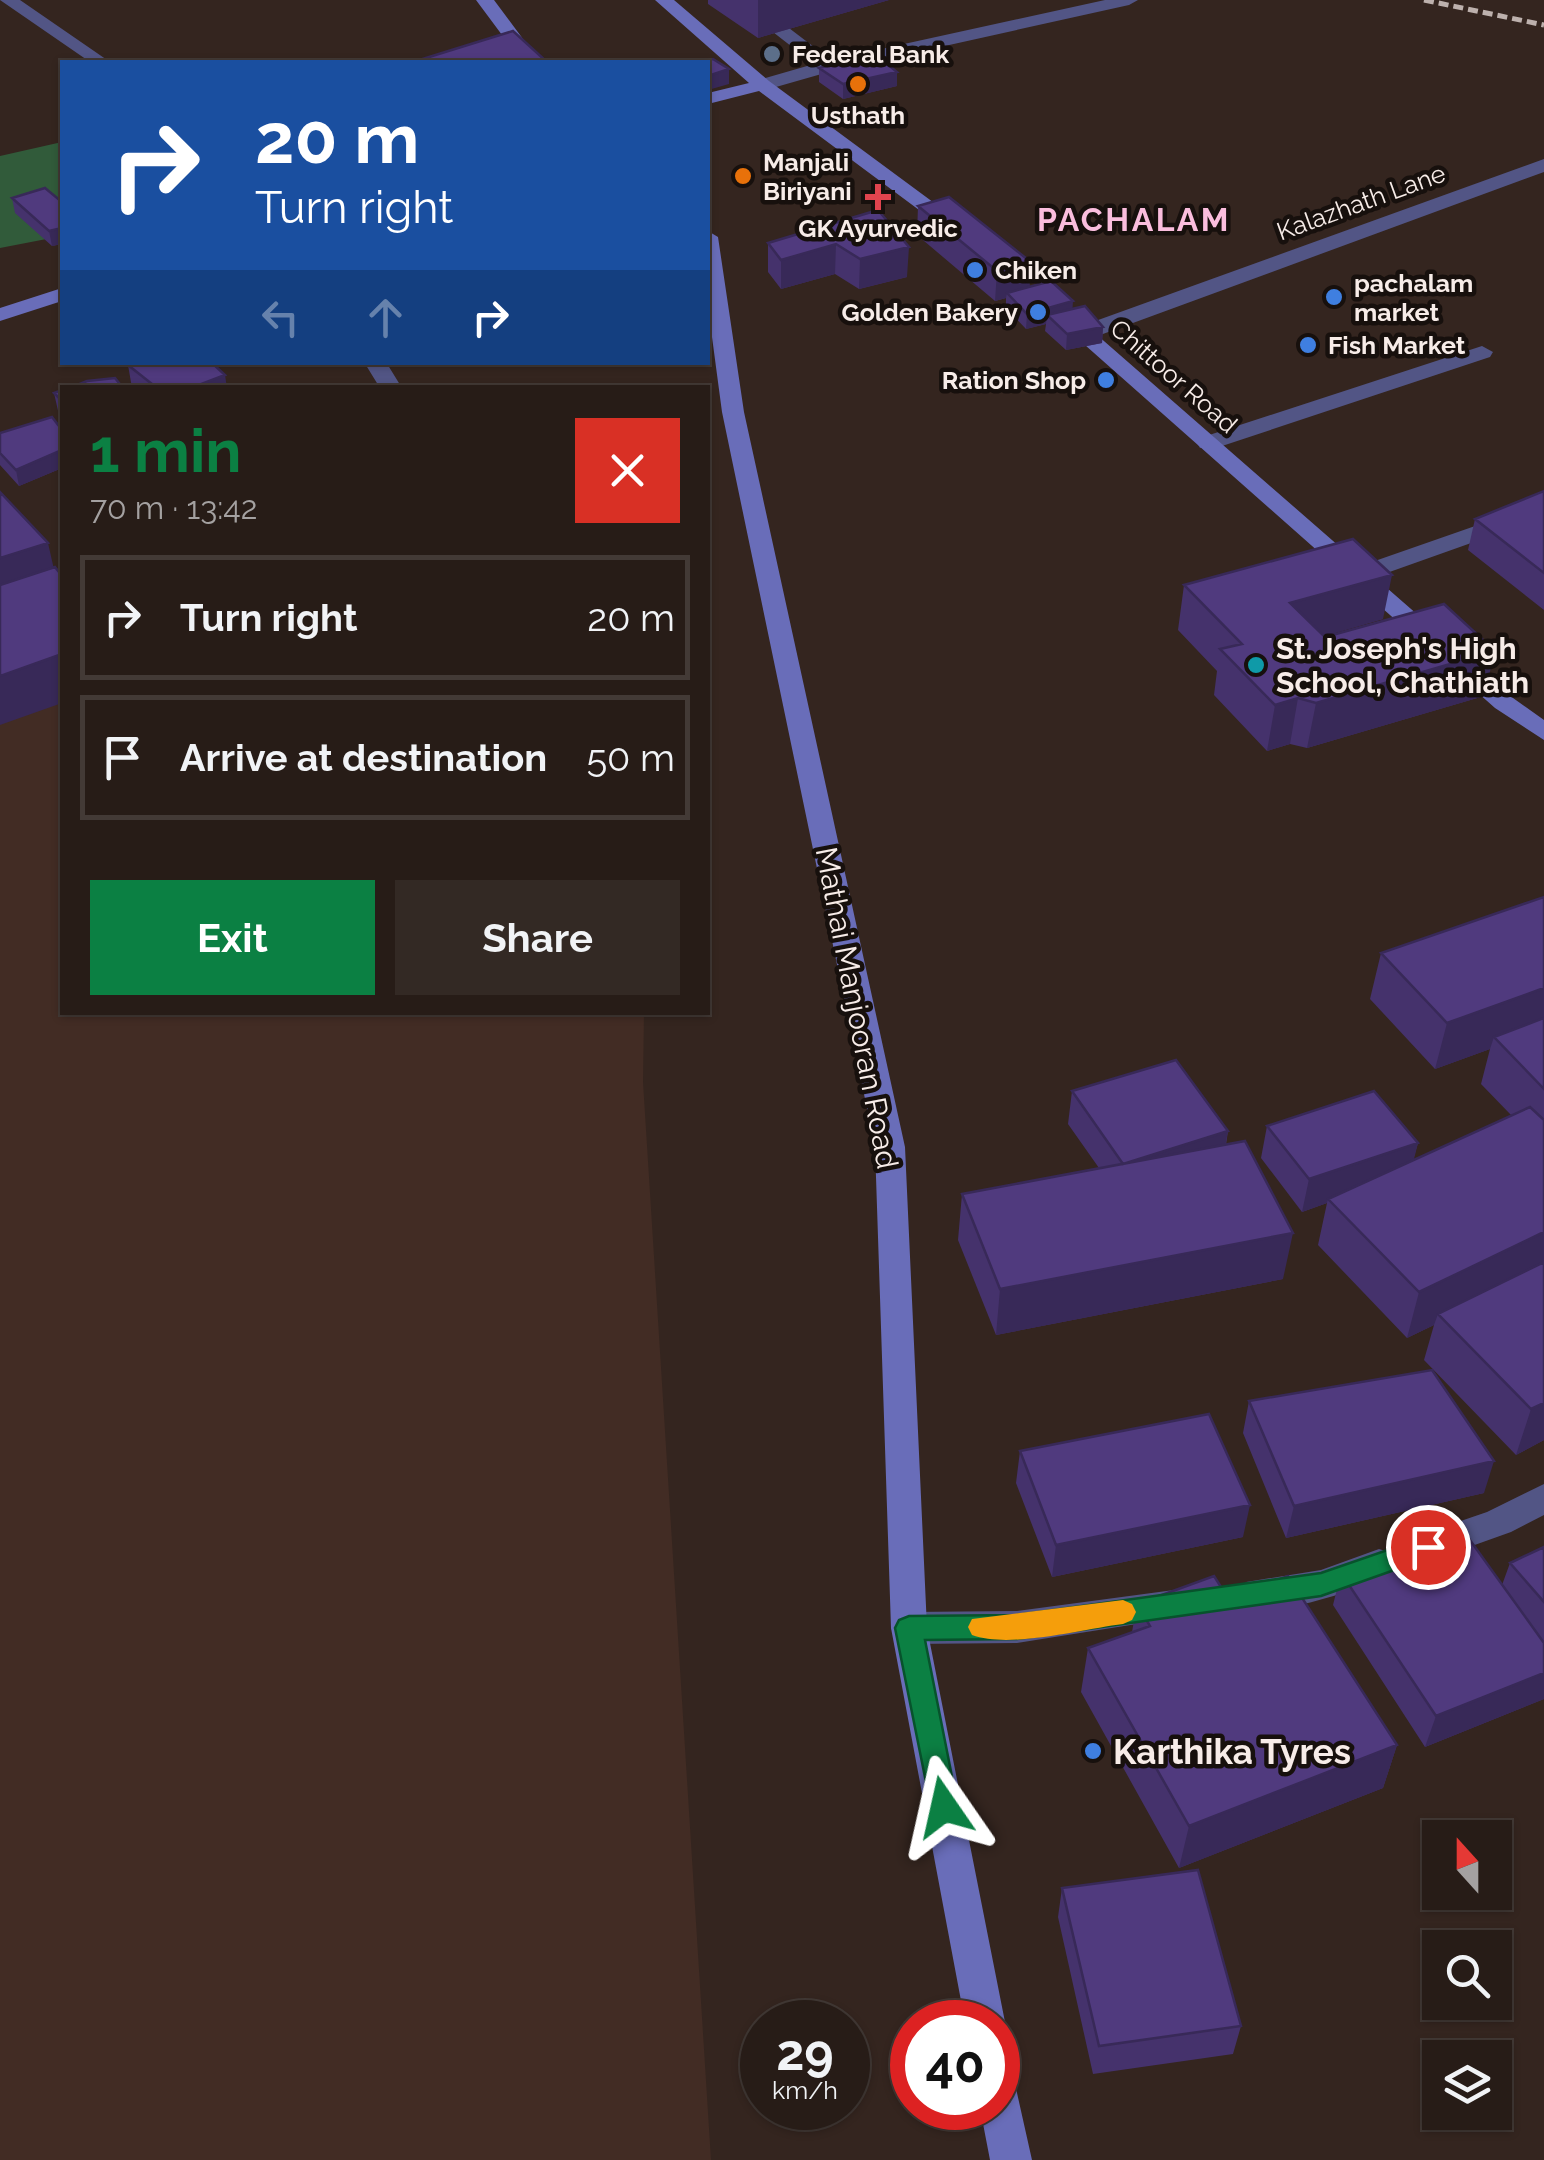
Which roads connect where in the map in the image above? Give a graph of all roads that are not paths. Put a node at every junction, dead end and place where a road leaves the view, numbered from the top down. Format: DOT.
graph roads {
  1 [pos="8,0"];
  2 [pos="485,0"];
  3 [pos="664,0"];
  4 [pos="740,0"];
  5 [pos="1129,0"];
  6 [pos="98,60"];
  7 [pos="530,60"];
  8 [pos="828,66"];
  9 [pos="762,85"];
  10 [pos="710,98"];
  11 [pos="1544,165"];
  12 [pos="977,243"];
  13 [pos="710,252"];
  14 [pos="60,295"];
  15 [pos="1055,308"];
  16 [pos="0,316"];
  17 [pos="1084,333"];
  18 [pos="1482,352"];
  19 [pos="1208,443"];
  20 [pos="1544,509"];
  21 [pos="1358,576"];
  22 [pos="1544,732"];
  23 [pos="1544,1498"];
  24 [pos="909,1628"];
  25 [pos="980,2000"];
  26 [pos="1005,2130"];
  27 [pos="1011,2160"];
  1 -- 6 [label="street"];
  2 -- 7 [label="street"];
  3 -- 9 [label="street"];
  4 -- 8 [label="street"];
  5 -- 8 [label="street"];
  8 -- 9 [label="street"];
  9 -- 10 [label="street"];
  9 -- 12 [label="street"];
  11 -- 17 [label="street, Kalazhath Lane"];
  13 -- 24 [label="street, Mathai Manjooran Road"];
  14 -- 16 [label="street"];
  15 -- 17 [label="street, Chittoor Road"];
  17 -- 19 [label="street, Chittoor Road"];
  18 -- 19 [label="street"];
  19 -- 21 [label="street, Chittoor Road"];
  20 -- 21 [label="street"];
  21 -- 22 [label="street, Chittoor Road"];
  23 -- 24 [label="street"];
  24 -- 25 [label="street, Mathai Manjooran Road"];
  26 -- 27 [label="street"];
}
